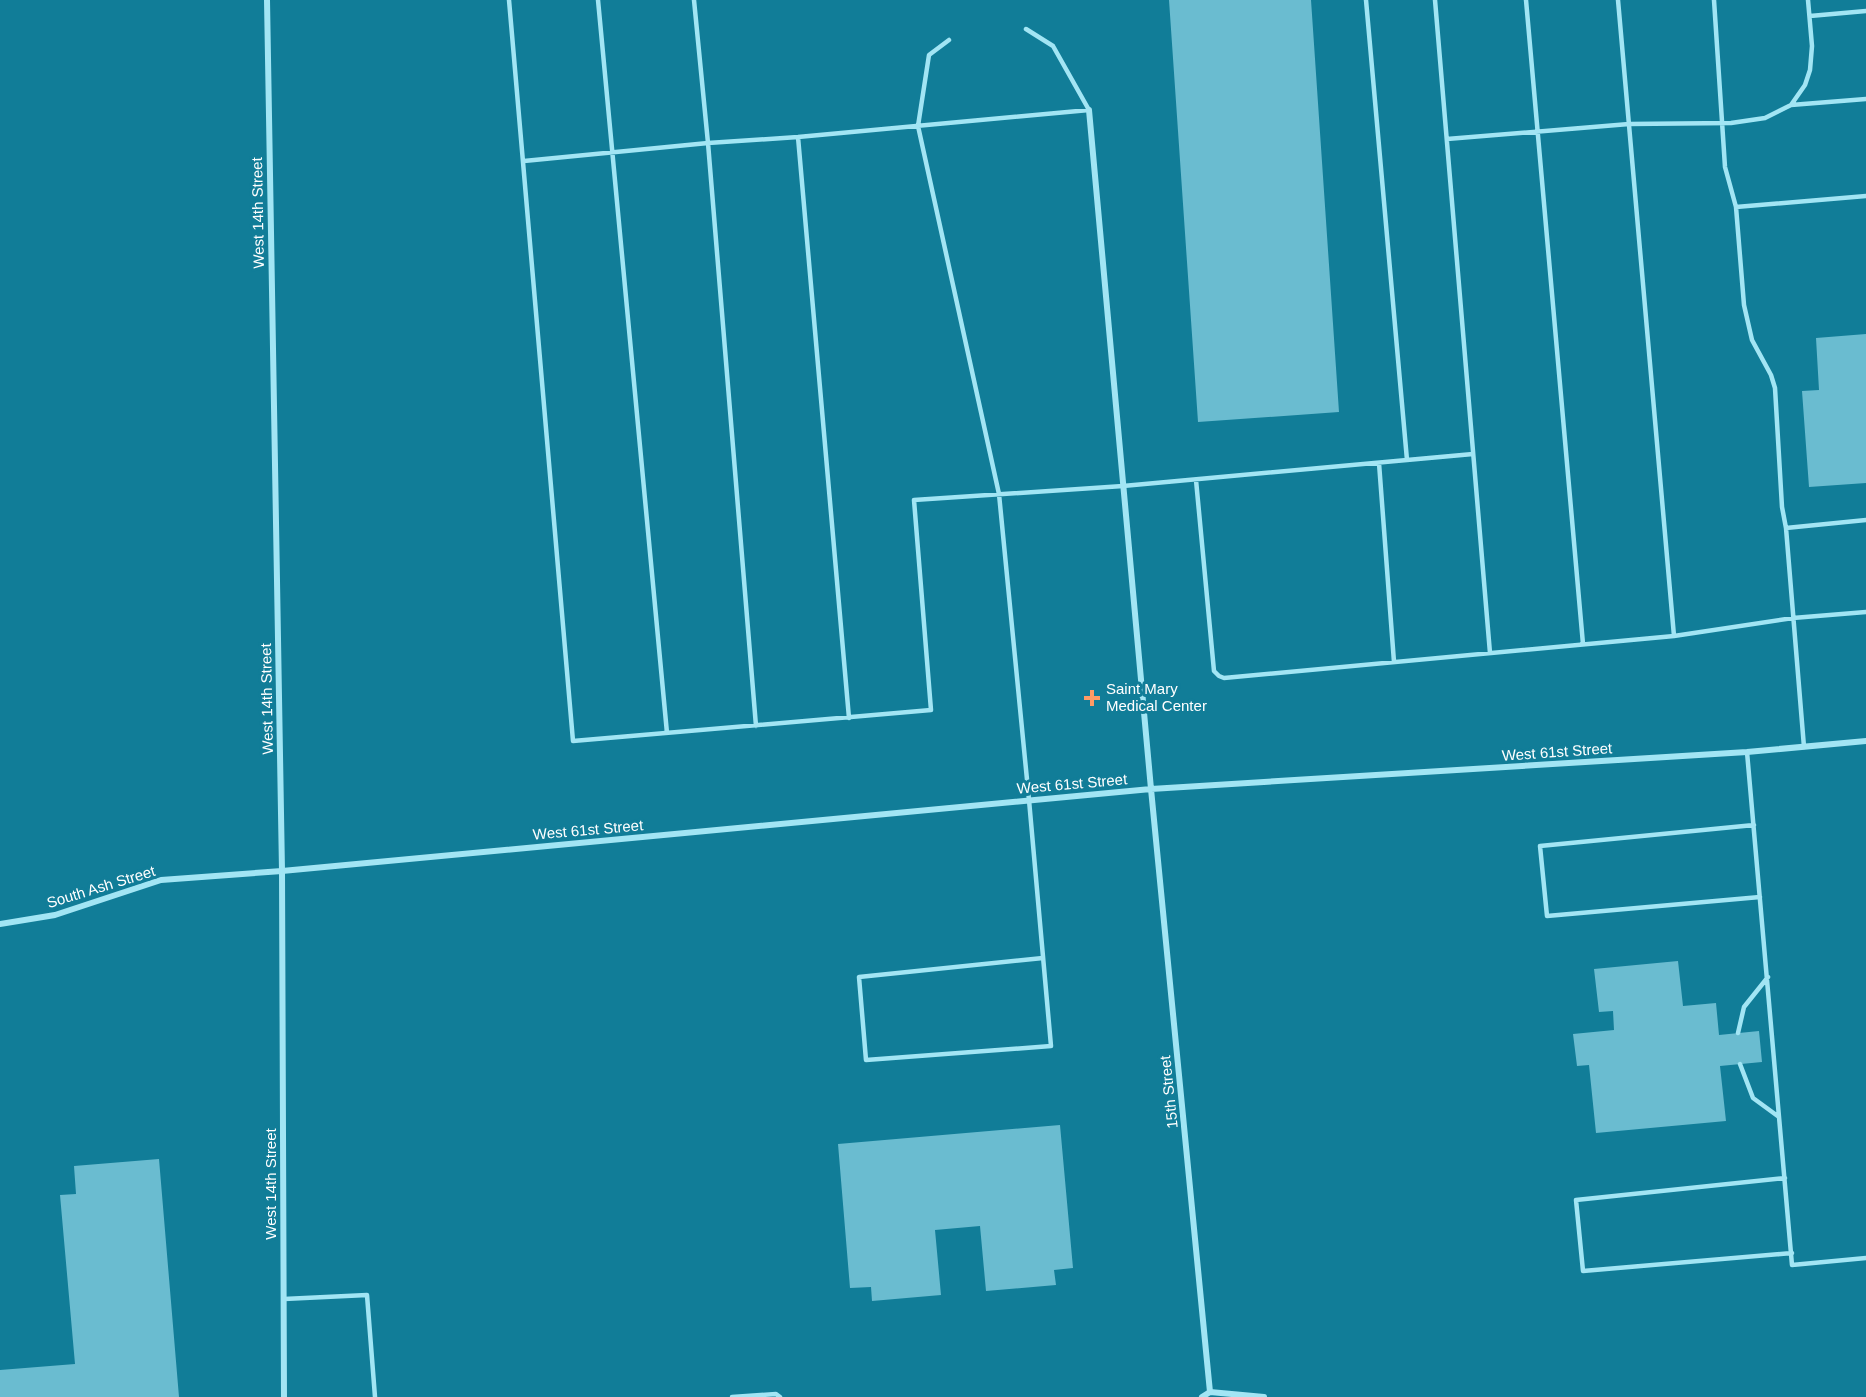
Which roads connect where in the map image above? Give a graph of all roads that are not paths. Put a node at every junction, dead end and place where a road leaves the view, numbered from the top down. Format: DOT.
graph roads {
  1 [pos="267,0"];
  2 [pos="510,0"];
  3 [pos="598,0"];
  4 [pos="694,0"];
  5 [pos="1366,0"];
  6 [pos="1435,0"];
  7 [pos="1526,0"];
  8 [pos="1618,0"];
  9 [pos="1714,0"];
  10 [pos="1808,0"];
  11 [pos="1866,10"];
  12 [pos="1810,16"];
  13 [pos="1026,29"];
  14 [pos="949,40"];
  15 [pos="1866,99"];
  16 [pos="1791,105"];
  17 [pos="1089,110"];
  18 [pos="1721,123"];
  19 [pos="1629,124"];
  20 [pos="918,126"];
  21 [pos="1538,132"];
  22 [pos="798,137"];
  23 [pos="1447,139"];
  24 [pos="708,143"];
  25 [pos="614,153"];
  26 [pos="524,162"];
  27 [pos="1866,196"];
  28 [pos="1736,207"];
  29 [pos="1473,454"];
  30 [pos="1407,460"];
  31 [pos="1379,463"];
  32 [pos="1196,480"];
  33 [pos="1123,486"];
  34 [pos="999,494"];
  35 [pos="1866,520"];
  36 [pos="1786,528"];
  37 [pos="1866,612"];
  38 [pos="1792,618"];
  39 [pos="1674,636"];
  40 [pos="1583,645"];
  41 [pos="1490,653"];
  42 [pos="1394,662"];
  43 [pos="849,718"];
  44 [pos="756,726"];
  45 [pos="667,733"];
  46 [pos="1866,741"];
  47 [pos="1804,747"];
  48 [pos="1747,752"];
  49 [pos="1151,789"];
  50 [pos="1029,800"];
  51 [pos="1754,825"];
  52 [pos="282,871"];
  53 [pos="1760,897"];
  54 [pos="0,924"];
  55 [pos="1043,958"];
  56 [pos="1768,977"];
  57 [pos="1738,1034"];
  58 [pos="1740,1064"];
  59 [pos="1779,1117"];
  60 [pos="1785,1178"];
  61 [pos="1792,1252"];
  62 [pos="1866,1258"];
  63 [pos="284,1299"];
  64 [pos="1210,1392"];
  65 [pos="284,1397"];
  66 [pos="375,1397"];
  67 [pos="732,1397"];
  68 [pos="780,1397"];
  69 [pos="1202,1397"];
  70 [pos="1264,1397"];
  1 -- 52 [label="street, West 14th Street"];
  2 -- 26 [label="lane"];
  3 -- 25 [label="lane"];
  4 -- 24 [label="lane"];
  5 -- 30 [label="lane"];
  6 -- 23 [label="lane"];
  7 -- 21 [label="lane"];
  8 -- 19 [label="lane"];
  9 -- 18 [label="lane"];
  10 -- 12 [label="lane"];
  11 -- 12 [label="lane"];
  12 -- 16 [label="lane"];
  13 -- 17 [label="lane"];
  14 -- 20 [label="lane"];
  15 -- 16 [label="lane"];
  16 -- 18 [label="lane"];
  17 -- 20 [label="lane"];
  17 -- 33 [label="street, 15th Street"];
  18 -- 19 [label="lane"];
  18 -- 28 [label="lane"];
  19 -- 21 [label="lane"];
  19 -- 39 [label="lane"];
  20 -- 22 [label="lane"];
  20 -- 34 [label="lane"];
  21 -- 23 [label="lane"];
  21 -- 40 [label="lane"];
  22 -- 24 [label="lane"];
  22 -- 43 [label="lane"];
  23 -- 29 [label="lane"];
  24 -- 25 [label="lane"];
  24 -- 44 [label="lane"];
  25 -- 26 [label="lane"];
  25 -- 45 [label="lane"];
  26 -- 45 [label="lane"];
  27 -- 28 [label="lane"];
  28 -- 36 [label="lane"];
  29 -- 30 [label="lane"];
  29 -- 41 [label="lane"];
  30 -- 31 [label="lane"];
  31 -- 32 [label="lane"];
  31 -- 42 [label="lane"];
  32 -- 33 [label="lane"];
  32 -- 42 [label="lane"];
  33 -- 34 [label="lane"];
  33 -- 49 [label="street, 15th Street"];
  34 -- 43 [label="lane"];
  34 -- 50 [label="lane"];
  35 -- 36 [label="lane"];
  36 -- 38 [label="lane"];
  37 -- 38 [label="lane"];
  38 -- 39 [label="lane"];
  38 -- 47 [label="lane"];
  39 -- 40 [label="lane"];
  40 -- 41 [label="lane"];
  41 -- 42 [label="lane"];
  43 -- 44 [label="lane"];
  44 -- 45 [label="lane"];
  46 -- 47 [label="street, West 61st Street"];
  47 -- 48 [label="street, West 61st Street"];
  48 -- 49 [label="street, West 61st Street"];
  48 -- 51 [label="lane"];
  49 -- 50 [label="street, West 61st Street"];
  49 -- 64 [label="street, 15th Street"];
  50 -- 52 [label="street, West 61st Street"];
  50 -- 55 [label="lane"];
  51 -- 53 [label="lane"];
  51 -- 53 [label="lane"];
  52 -- 54 [label="street, South Ash Street"];
  52 -- 63 [label="street, West 14th Street"];
  53 -- 56 [label="lane"];
  55 -- 55 [label="lane"];
  56 -- 57 [label="lane"];
  56 -- 59 [label="lane"];
  58 -- 59 [label="lane"];
  59 -- 60 [label="lane"];
  60 -- 61 [label="lane"];
  60 -- 61 [label="lane"];
  61 -- 62 [label="lane"];
  63 -- 65 [label="street, West 14th Street"];
  63 -- 66 [label="lane"];
  64 -- 69 [label="street"];
  64 -- 70 [label="street"];
  67 -- 68 [label="lane"];
}
